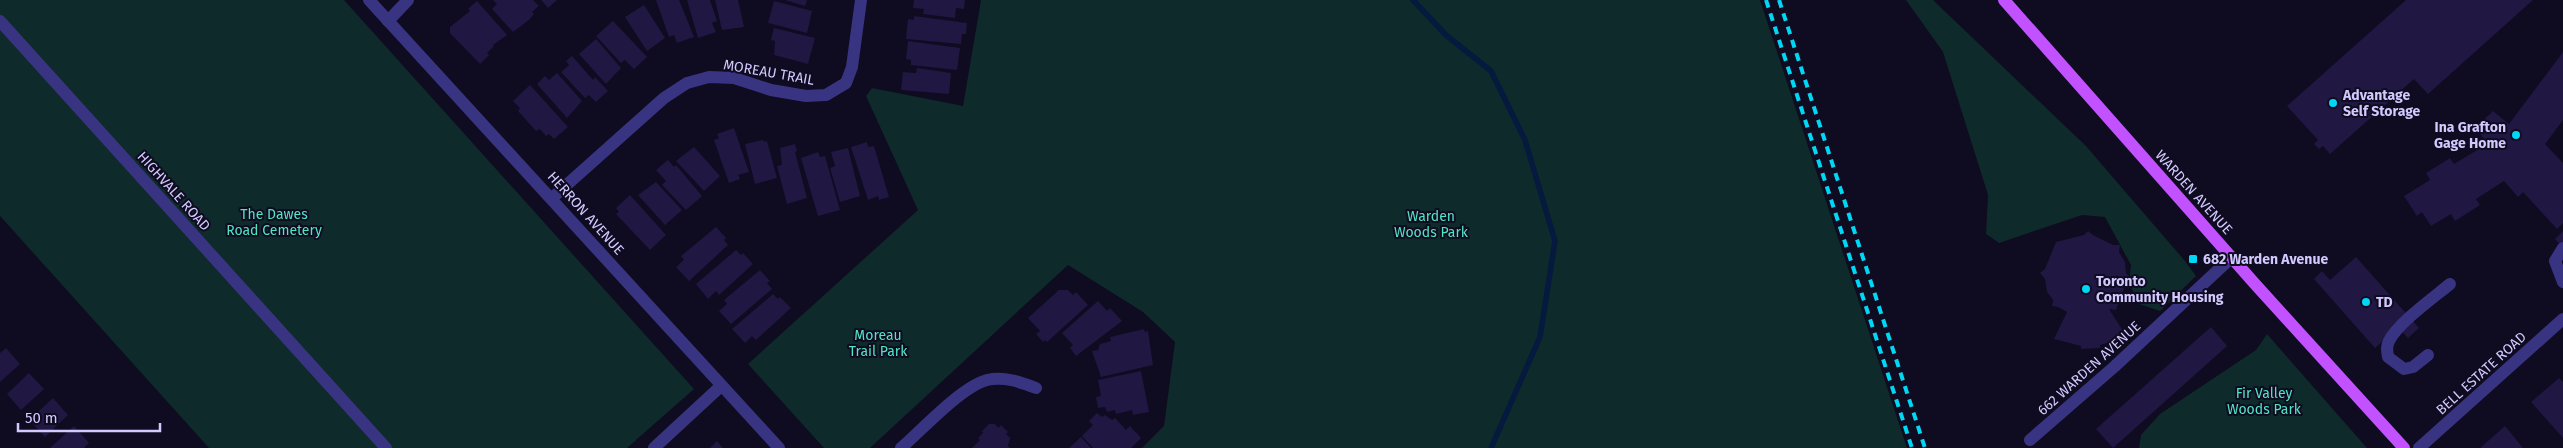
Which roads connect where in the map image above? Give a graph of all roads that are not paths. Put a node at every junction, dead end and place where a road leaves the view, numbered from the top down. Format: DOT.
graph roads {
  1 [pos="369,0"];
  2 [pos="408,0"];
  3 [pos="861,0"];
  4 [pos="2004,0"];
  5 [pos="0,21"];
  6 [pos="388,21"];
  7 [pos="552,198"];
  8 [pos="2563,248"];
  9 [pos="2232,257"];
  10 [pos="2563,282"];
  11 [pos="2450,284"];
  12 [pos="2562,322"];
  13 [pos="2428,355"];
  14 [pos="721,386"];
  15 [pos="1036,388"];
  16 [pos="2030,440"];
  17 [pos="386,448"];
  18 [pos="654,448"];
  19 [pos="779,448"];
  20 [pos="901,448"];
  21 [pos="2404,448"];
  22 [pos="2419,448"];
  1 -- 6 [label="street, HERRON AVENUE"];
  2 -- 6 [label="street"];
  3 -- 7 [label="street, MOREAU TRAIL"];
  4 -- 9 [label="main road, WARDEN AVENUE"];
  5 -- 17 [label="street, HIGHVALE ROAD"];
  6 -- 7 [label="street, HERRON AVENUE"];
  7 -- 14 [label="street, HERRON AVENUE"];
  8 -- 10 [label="street"];
  9 -- 16 [label="street, 662 WARDEN AVENUE"];
  9 -- 21 [label="main road, WARDEN AVENUE"];
  11 -- 13 [label="street"];
  12 -- 22 [label="street, BELL ESTATE ROAD"];
  14 -- 18 [label="street"];
  14 -- 19 [label="street, HERRON AVENUE"];
  15 -- 20 [label="street"];
}
